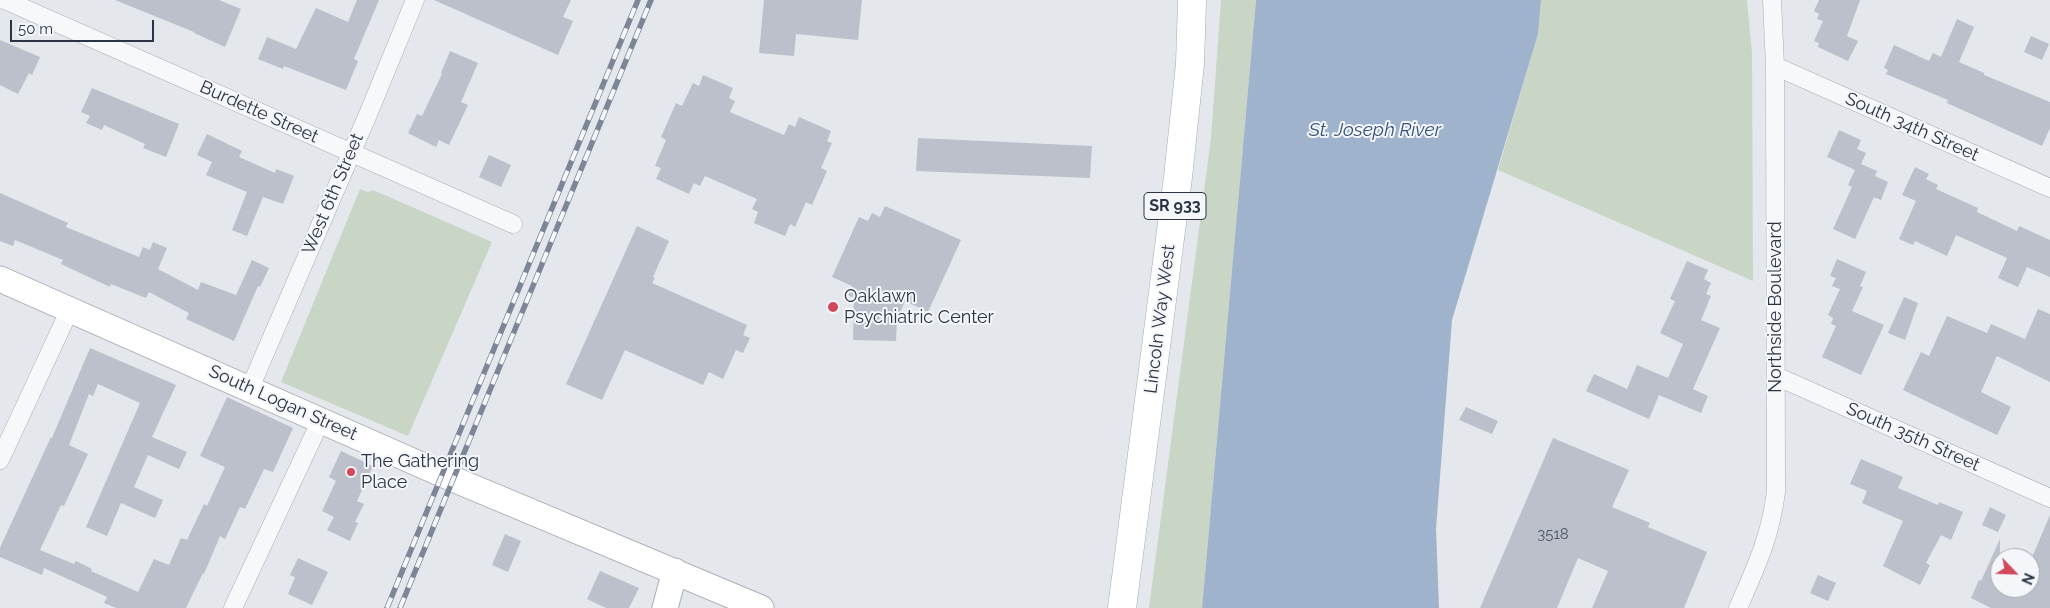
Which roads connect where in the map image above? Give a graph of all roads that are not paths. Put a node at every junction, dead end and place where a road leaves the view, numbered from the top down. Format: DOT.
graph roads {
  1 [pos="5,0"];
  2 [pos="414,0"];
  3 [pos="1192,0"];
  4 [pos="1772,0"];
  5 [pos="1775,66"];
  6 [pos="351,153"];
  7 [pos="2050,188"];
  8 [pos="513,224"];
  9 [pos="0,278"];
  10 [pos="70,309"];
  11 [pos="1776,376"];
  12 [pos="250,388"];
  13 [pos="321,420"];
  14 [pos="0,460"];
  15 [pos="2050,498"];
  16 [pos="675,571"];
  17 [pos="233,608"];
  18 [pos="666,608"];
  19 [pos="761,608"];
  20 [pos="1122,608"];
  21 [pos="1738,608"];
  1 -- 6 [label="street, Burdette Street"];
  2 -- 6 [label="street, West 6th Street"];
  3 -- 20 [label="main road, Lincoln Way West / SR 933"];
  4 -- 5 [label="street, Northside Boulevard"];
  5 -- 7 [label="street, South 34th Street"];
  5 -- 11 [label="street, Northside Boulevard"];
  6 -- 8 [label="street, Burdette Street"];
  6 -- 12 [label="street, West 6th Street"];
  9 -- 10 [label="street, South Logan Street"];
  10 -- 12 [label="street, South Logan Street"];
  10 -- 14 [label="street"];
  11 -- 15 [label="street, South 35th Street"];
  11 -- 21 [label="street, Northside Boulevard"];
  12 -- 13 [label="street, South Logan Street"];
  13 -- 16 [label="street, South Logan Street"];
  13 -- 17 [label="street"];
  16 -- 18 [label="street"];
  16 -- 19 [label="street, South Logan Street"];
}
